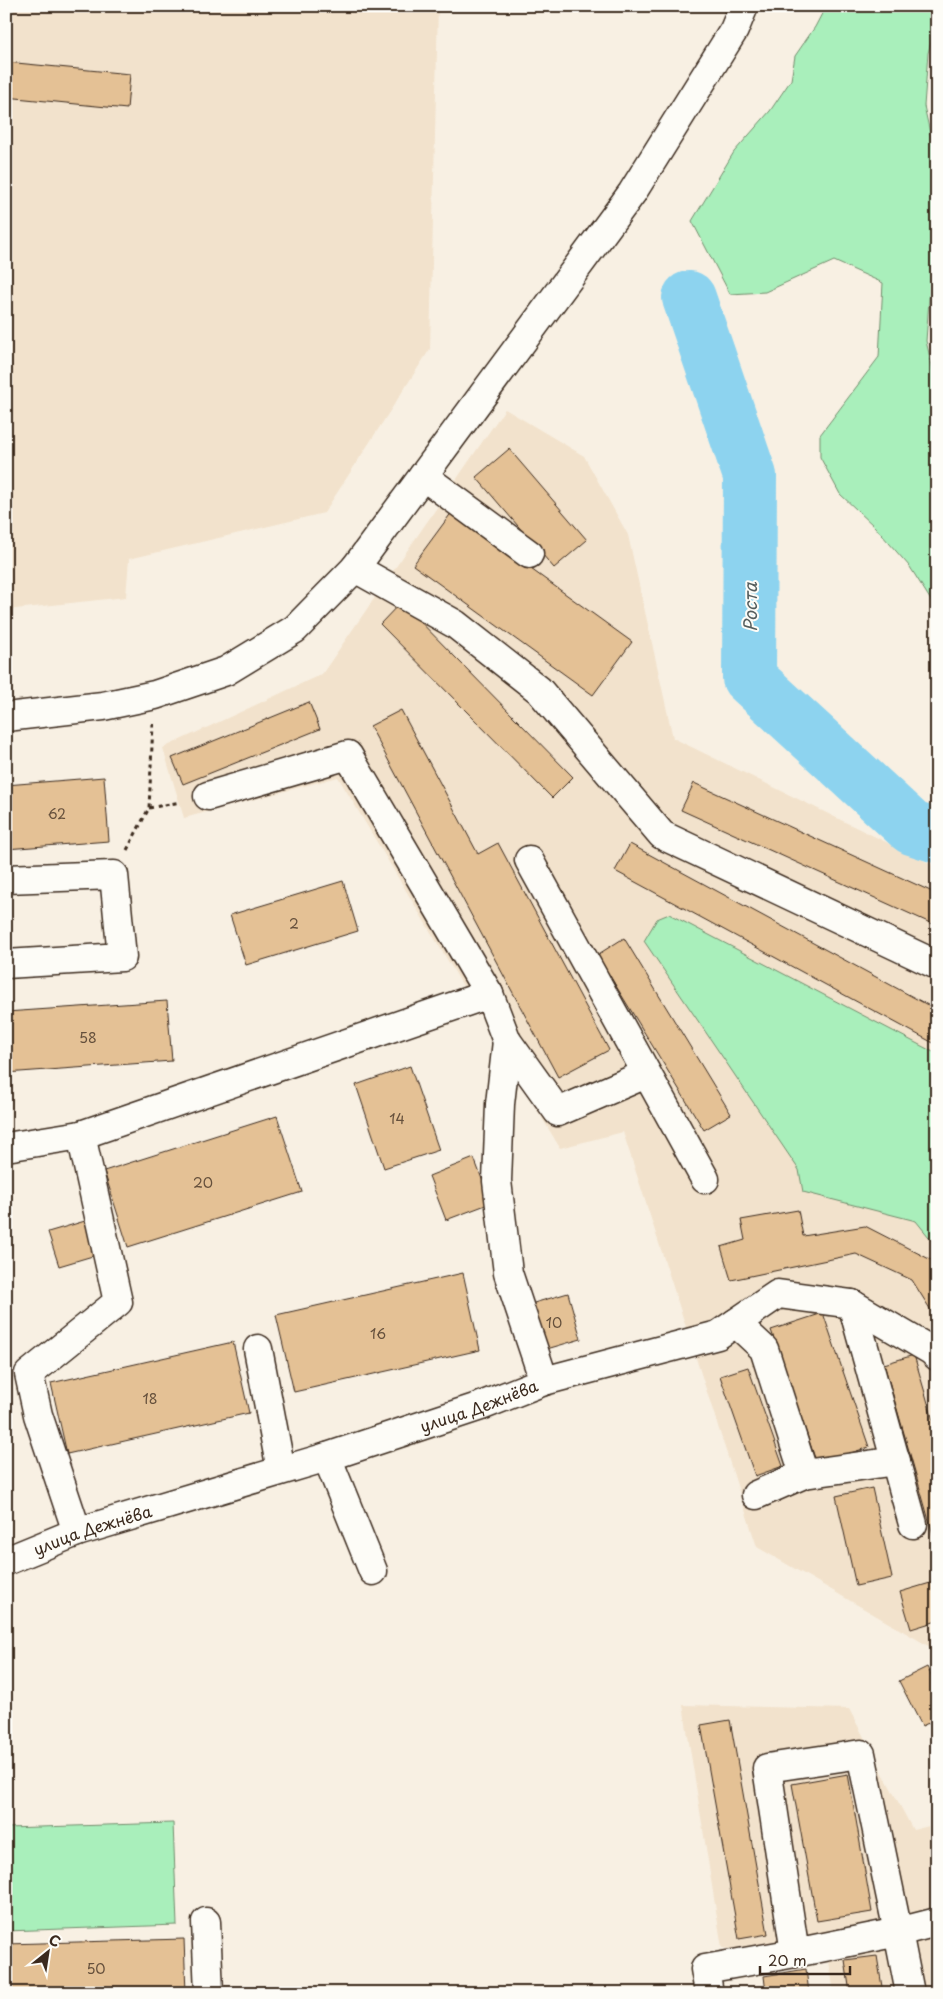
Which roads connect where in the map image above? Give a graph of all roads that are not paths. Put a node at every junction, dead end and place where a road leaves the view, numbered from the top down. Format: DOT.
graph roads {
  1 [pos="744,6"];
  2 [pos="423,476"];
  3 [pos="530,554"];
  4 [pos="355,568"];
  5 [pos="6,717"];
  6 [pos="208,796"];
  7 [pos="529,860"];
  8 [pos="6,879"];
  9 [pos="6,964"];
  10 [pos="937,965"];
  11 [pos="489,994"];
  12 [pos="507,1041"];
  13 [pos="646,1074"];
  14 [pos="81,1135"];
  15 [pos="6,1146"];
  16 [pos="705,1179"];
  17 [pos="852,1304"];
  18 [pos="736,1323"];
  19 [pos="258,1349"];
  20 [pos="937,1356"];
  21 [pos="544,1381"];
  22 [pos="327,1457"];
  23 [pos="896,1461"];
  24 [pos="281,1470"];
  25 [pos="804,1474"];
  26 [pos="756,1495"];
  27 [pos="913,1524"];
  28 [pos="77,1532"];
  29 [pos="6,1561"];
  30 [pos="373,1572"];
  31 [pos="206,1922"];
  32 [pos="937,1922"];
  33 [pos="898,1932"];
  34 [pos="795,1953"];
  35 [pos="209,1993"];
  36 [pos="709,1993"];
  37 [pos="910,1993"];
  1 -- 2 [label="street"];
  2 -- 3 [label="street"];
  2 -- 4 [label="street"];
  4 -- 5 [label="street"];
  4 -- 10 [label="street"];
  6 -- 11 [label="street"];
  7 -- 13 [label="street"];
  8 -- 9 [label="street"];
  11 -- 12 [label="street"];
  11 -- 14 [label="street"];
  12 -- 13 [label="street"];
  12 -- 21 [label="street"];
  13 -- 16 [label="street"];
  14 -- 15 [label="street"];
  14 -- 28 [label="street"];
  17 -- 18 [label="street, улица Дежнёва"];
  17 -- 20 [label="street, улица Дежнёва"];
  17 -- 23 [label="street"];
  18 -- 21 [label="street, улица Дежнёва"];
  18 -- 25 [label="street"];
  19 -- 24 [label="street"];
  21 -- 22 [label="street, улица Дежнёва"];
  22 -- 24 [label="street, улица Дежнёва"];
  22 -- 30 [label="street"];
  23 -- 25 [label="street"];
  23 -- 27 [label="street"];
  24 -- 28 [label="street, улица Дежнёва"];
  25 -- 26 [label="street"];
  28 -- 29 [label="street, улица Дежнёва"];
  31 -- 35 [label="street"];
  32 -- 33 [label="street"];
  33 -- 34 [label="street"];
  33 -- 34 [label="street"];
  33 -- 37 [label="street"];
  34 -- 36 [label="street"];
}
